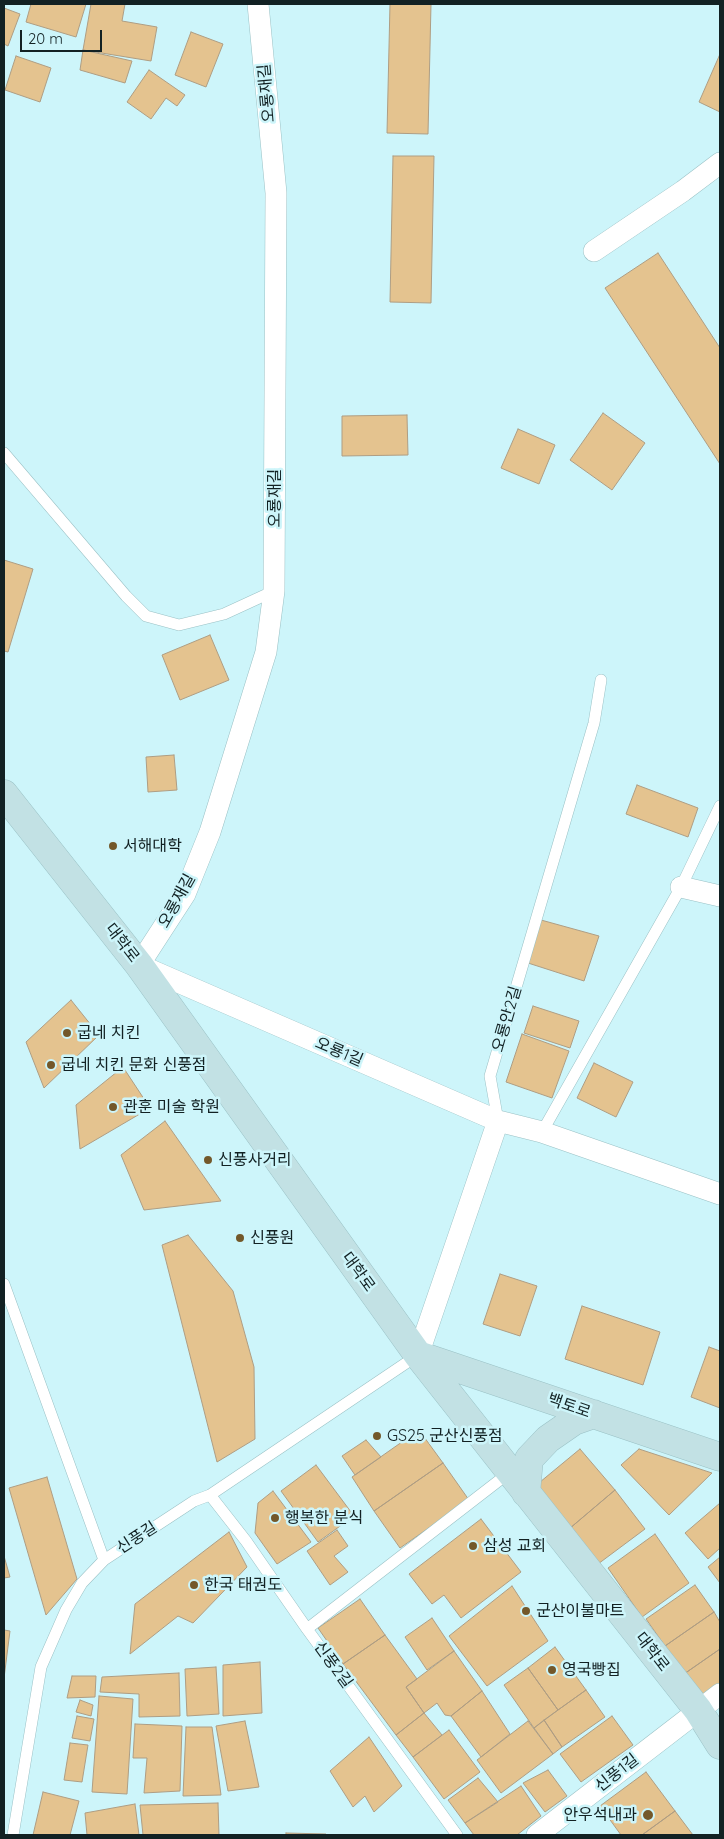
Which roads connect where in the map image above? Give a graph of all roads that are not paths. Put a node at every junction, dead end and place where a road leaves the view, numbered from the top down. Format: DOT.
graph roads {
  1 [pos="258,4"];
  2 [pos="720,163"];
  3 [pos="594,251"];
  4 [pos="4,453"];
  5 [pos="274,591"];
  6 [pos="601,680"];
  7 [pos="4,794"];
  8 [pos="720,806"];
  9 [pos="681,887"];
  10 [pos="720,896"];
  11 [pos="139,965"];
  12 [pos="498,1121"];
  13 [pos="542,1132"];
  14 [pos="720,1194"];
  15 [pos="4,1284"];
  16 [pos="418,1355"];
  17 [pos="594,1414"];
  18 [pos="720,1457"];
  19 [pos="518,1483"];
  20 [pos="210,1495"];
  21 [pos="104,1560"];
  22 [pos="308,1629"];
  23 [pos="720,1694"];
  24 [pos="698,1710"];
  25 [pos="720,1745"];
  26 [pos="12,1835"];
  27 [pos="457,1835"];
  28 [pos="537,1835"];
  1 -- 5 [label="street, 오룡재길"];
  2 -- 3 [label="street"];
  4 -- 5 [label="lane"];
  5 -- 11 [label="street, 오룡재길"];
  6 -- 12 [label="lane, 오룡안2길"];
  7 -- 11 [label="street, 대학로"];
  8 -- 9 [label="lane"];
  9 -- 10 [label="street"];
  9 -- 13 [label="lane"];
  11 -- 12 [label="street, 오룡1길"];
  11 -- 16 [label="street, 대학로"];
  12 -- 13 [label="street, 오룡1길"];
  12 -- 16 [label="street, 오룡안2길"];
  13 -- 14 [label="street, 오룡1길"];
  15 -- 21 [label="lane"];
  16 -- 17 [label="street, 백토로"];
  16 -- 19 [label="street, 대학로"];
  16 -- 20 [label="lane, 신풍길"];
  17 -- 18 [label="street, 백토로"];
  17 -- 19 [label="street"];
  19 -- 22 [label="lane"];
  19 -- 24 [label="street, 대학로"];
  20 -- 21 [label="lane, 신풍길"];
  20 -- 22 [label="lane, 신풍2길"];
  21 -- 26 [label="lane, 신풍길"];
  22 -- 27 [label="lane, 신풍2길"];
  23 -- 24 [label="street, 신풍1길"];
  24 -- 25 [label="street, 대학로"];
  24 -- 28 [label="street, 신풍1길"];
}
